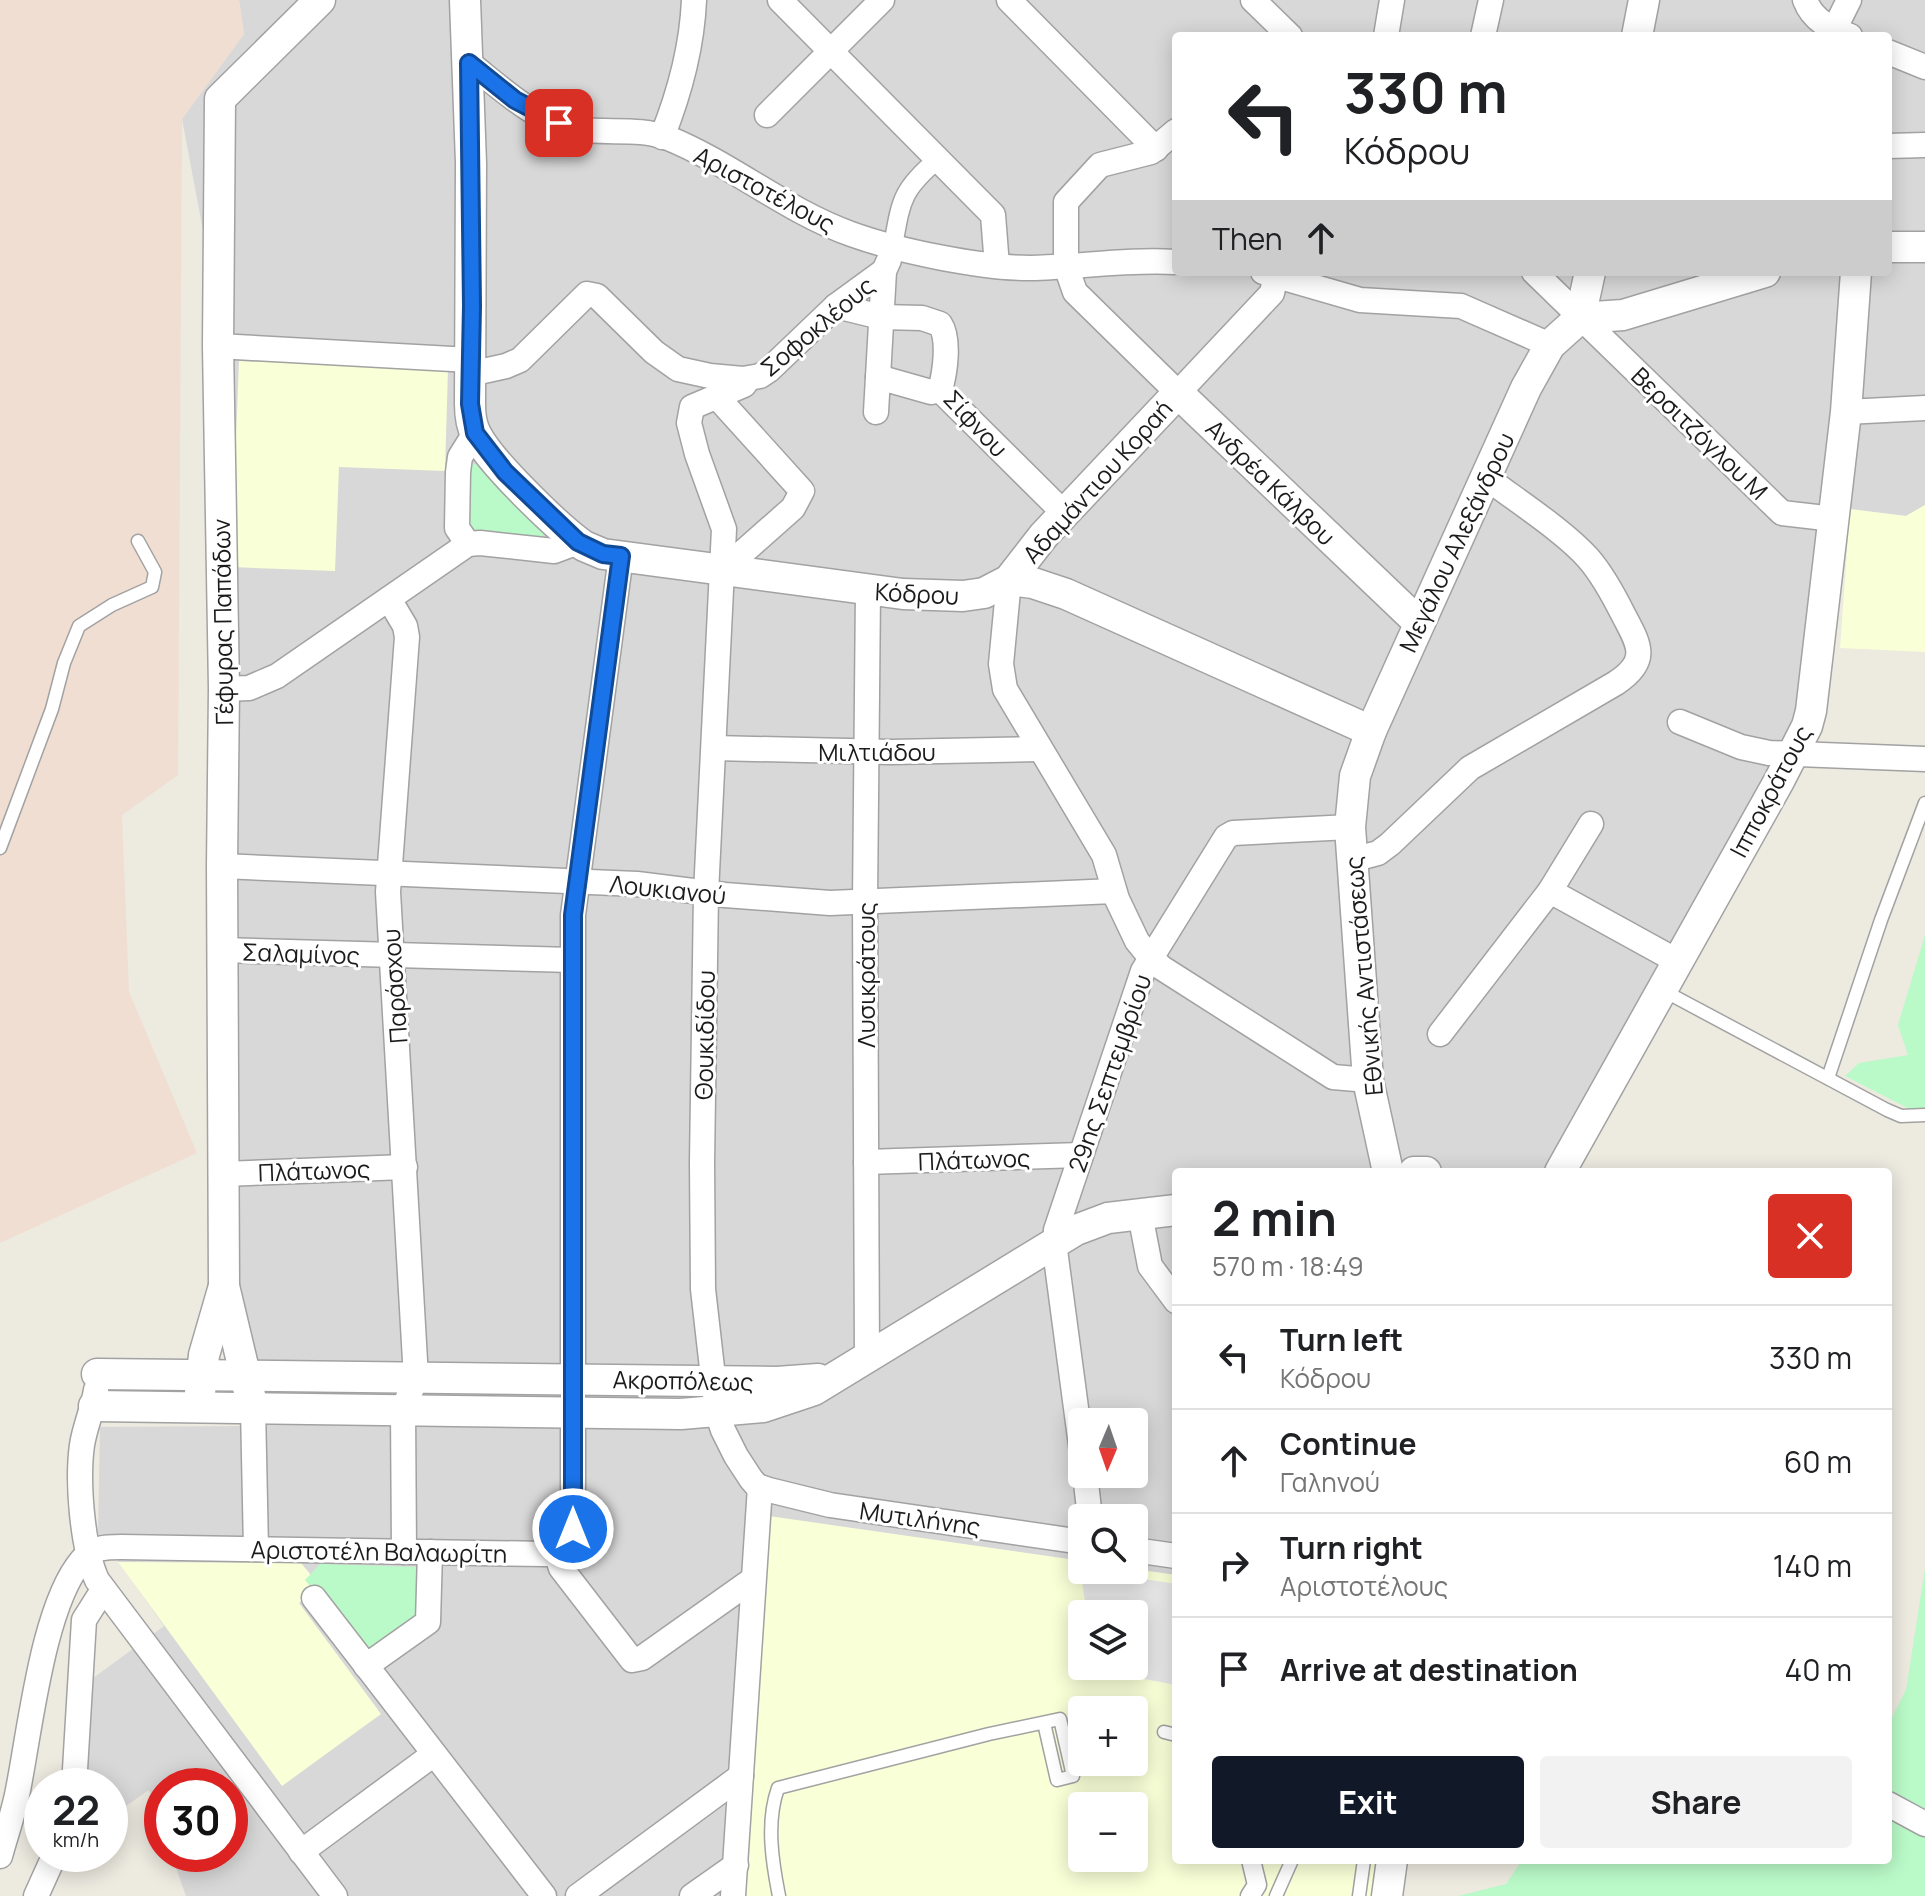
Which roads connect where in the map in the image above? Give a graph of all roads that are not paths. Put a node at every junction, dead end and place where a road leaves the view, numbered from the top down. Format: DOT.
graph roads {
  1 [pos="320,0"];
  2 [pos="465,0"];
  3 [pos="694,0"];
  4 [pos="780,0"];
  5 [pos="882,0"];
  6 [pos="1009,0"];
  7 [pos="1392,0"];
  8 [pos="1491,0"];
  9 [pos="1644,0"];
  10 [pos="1805,0"];
  11 [pos="1849,0"];
  12 [pos="1387,32"];
  13 [pos="1484,32"];
  14 [pos="1638,32"];
  15 [pos="1835,32"];
  16 [pos="1839,32"];
  17 [pos="831,51"];
  18 [pos="1892,54"];
  19 [pos="469,63"];
  20 [pos="1925,67"];
  21 [pos="767,115"];
  22 [pos="1172,135"];
  23 [pos="662,137"];
  24 [pos="1925,145"];
  25 [pos="1892,146"];
  26 [pos="1156,149"];
  27 [pos="938,159"];
  28 [pos="893,246"];
  29 [pos="1892,247"];
  30 [pos="1925,247"];
  31 [pos="1172,262"];
  32 [pos="997,266"];
  33 [pos="1066,266"];
  34 [pos="884,271"];
  35 [pos="1270,276"];
  36 [pos="1279,276"];
  37 [pos="1538,276"];
  38 [pos="1589,276"];
  39 [pos="1752,276"];
  40 [pos="1856,276"];
  41 [pos="836,306"];
  42 [pos="881,317"];
  43 [pos="1580,318"];
  44 [pos="1550,345"];
  45 [pos="218,346"];
  46 [pos="470,367"];
  47 [pos="878,377"];
  48 [pos="748,379"];
  49 [pos="940,390"];
  50 [pos="1178,393"];
  51 [pos="717,397"];
  52 [pos="1925,408"];
  53 [pos="876,412"];
  54 [pos="1846,412"];
  55 [pos="475,433"];
  56 [pos="1487,478"];
  57 [pos="1064,513"];
  58 [pos="1834,519"];
  59 [pos="138,541"];
  60 [pos="578,542"];
  61 [pos="468,544"];
  62 [pos="621,556"];
  63 [pos="724,569"];
  64 [pos="1009,580"];
  65 [pos="868,590"];
  66 [pos="389,599"];
  67 [pos="1419,623"];
  68 [pos="224,689"];
  69 [pos="1680,722"];
  70 [pos="1371,731"];
  71 [pos="714,748"];
  72 [pos="1039,749"];
  73 [pos="866,752"];
  74 [pos="1794,753"];
  75 [pos="1925,759"];
  76 [pos="1925,803"];
  77 [pos="1591,824"];
  78 [pos="1350,827"];
  79 [pos="0,848"];
  80 [pos="1352,860"];
  81 [pos="222,866"];
  82 [pos="391,873"];
  83 [pos="578,881"];
  84 [pos="1114,891"];
  85 [pos="1550,891"];
  86 [pos="706,893"];
  87 [pos="865,902"];
  88 [pos="223,950"];
  89 [pos="393,955"];
  90 [pos="1150,957"];
  91 [pos="572,960"];
  92 [pos="1677,961"];
  93 [pos="1661,990"];
  94 [pos="1440,1034"];
  95 [pos="1828,1078"];
  96 [pos="1368,1080"];
  97 [pos="1925,1115"];
  98 [pos="1081,1155"];
  99 [pos="866,1162"];
  100 [pos="405,1167"];
  101 [pos="1387,1168"];
  102 [pos="1562,1168"];
  103 [pos="223,1174"];
  104 [pos="1172,1210"];
  105 [pos="1140,1214"];
  106 [pos="1056,1241"];
  107 [pos="224,1286"];
  108 [pos="1172,1296"];
  109 [pos="867,1360"];
  110 [pos="97,1374"];
  111 [pos="201,1375"];
  112 [pos="246,1376"];
  113 [pos="416,1378"];
  114 [pos="836,1378"];
  115 [pos="573,1379"];
  116 [pos="713,1381"];
  117 [pos="94,1406"];
  118 [pos="201,1407"];
  119 [pos="253,1408"];
  120 [pos="1076,1408"];
  121 [pos="403,1410"];
  122 [pos="573,1412"];
  123 [pos="717,1412"];
  124 [pos="760,1487"];
  125 [pos="1068,1540"];
  126 [pos="256,1549"];
  127 [pos="404,1552"];
  128 [pos="430,1552"];
  129 [pos="1148,1552"];
  130 [pos="556,1553"];
  131 [pos="87,1555"];
  132 [pos="1172,1555"];
  133 [pos="752,1580"];
  134 [pos="103,1590"];
  135 [pos="314,1598"];
  136 [pos="366,1666"];
  137 [pos="1044,1723"];
  138 [pos="434,1754"];
  139 [pos="75,1768"];
  140 [pos="741,1776"];
  141 [pos="1892,1806"];
  142 [pos="1925,1824"];
  143 [pos="301,1852"];
  144 [pos="0,1856"];
  145 [pos="1252,1864"];
  146 [pos="1290,1864"];
  147 [pos="1363,1864"];
  148 [pos="1391,1864"];
  149 [pos="736,1865"];
  150 [pos="47,1872"];
  151 [pos="36,1896"];
  152 [pos="335,1896"];
  153 [pos="544,1896"];
  154 [pos="578,1896"];
  155 [pos="692,1896"];
  156 [pos="733,1896"];
  157 [pos="779,1896"];
  158 [pos="1250,1896"];
  159 [pos="1276,1896"];
  160 [pos="1359,1896"];
  161 [pos="1387,1896"];
  1 -- 45 [label="street, Γέφυρας Παπάδων"];
  2 -- 19 [label="street"];
  3 -- 23 [label="street"];
  4 -- 17 [label="street"];
  5 -- 17 [label="street"];
  6 -- 26 [label="street"];
  7 -- 12 [label="street"];
  8 -- 13 [label="street"];
  9 -- 14 [label="street"];
  10 -- 15 [label="street"];
  11 -- 16 [label="street"];
  17 -- 21 [label="street"];
  17 -- 27 [label="street"];
  18 -- 20 [label="street"];
  19 -- 23 [label="street, Αριστοτέλους"];
  19 -- 46 [label="street"];
  22 -- 26 [label="street"];
  23 -- 28 [label="street, Αριστοτέλους"];
  24 -- 25 [label="street"];
  26 -- 33 [label="street"];
  27 -- 28 [label="street, Σοφοκλέους"];
  27 -- 32 [label="street"];
  28 -- 32 [label="street, Αριστοτέλους"];
  28 -- 34 [label="street, Σοφοκλέους"];
  29 -- 30 [label="street"];
  31 -- 33 [label="street, Αριστοτέλους"];
  32 -- 33 [label="street, Αριστοτέλους"];
  33 -- 50 [label="street, Ανδρέα Κάλβου"];
  34 -- 41 [label="street, Σοφοκλέους"];
  34 -- 42 [label="street, Σοφοκλέους"];
  35 -- 50 [label="street, Αδαμάντιου Κοραή"];
  36 -- 44 [label="street"];
  37 -- 43 [label="street, Βερσιτζόγλου Μ"];
  38 -- 43 [label="street"];
  39 -- 43 [label="street"];
  40 -- 54 [label="street, Ιπποκράτους"];
  41 -- 42 [label="street"];
  41 -- 48 [label="street, Σοφοκλέους"];
  42 -- 47 [label="street, Σοφοκλέους"];
  42 -- 49 [label="street, Σίφνου"];
  43 -- 44 [label="street, Μεγάλου Αλεξάνδρου"];
  43 -- 58 [label="street, Βερσιτζόγλου Μ"];
  44 -- 56 [label="street, Μεγάλου Αλεξάνδρου"];
  45 -- 46 [label="street"];
  45 -- 68 [label="street, Γέφυρας Παπάδων"];
  46 -- 48 [label="street, Σοφοκλέους"];
  46 -- 55 [label="street"];
  47 -- 49 [label="street"];
  47 -- 53 [label="street, Σοφοκλέους"];
  48 -- 51 [label="street"];
  49 -- 57 [label="street, Σίφνου"];
  50 -- 57 [label="street, Αδαμάντιου Κοραή"];
  50 -- 67 [label="street, Ανδρέα Κάλβου"];
  51 -- 63 [label="street, Θουκιδίδου"];
  51 -- 63 [label="street"];
  52 -- 54 [label="street"];
  54 -- 58 [label="street, Ιπποκράτους"];
  55 -- 60 [label="street, Κόδρου"];
  55 -- 61 [label="street"];
  56 -- 67 [label="street, Μεγάλου Αλεξάνδρου"];
  56 -- 80 [label="street"];
  57 -- 64 [label="street, Αδαμάντιου Κοραή"];
  58 -- 74 [label="street, Ιπποκράτους"];
  59 -- 79 [label="lane"];
  60 -- 61 [label="street"];
  60 -- 62 [label="street, Κόδρου"];
  61 -- 66 [label="street"];
  62 -- 63 [label="street, Κόδρου"];
  62 -- 83 [label="street"];
  63 -- 65 [label="street, Κόδρου"];
  63 -- 71 [label="street, Θουκιδίδου"];
  64 -- 65 [label="street, Κόδρου"];
  64 -- 70 [label="street"];
  64 -- 72 [label="street, Αδαμάντιου Κοραή"];
  65 -- 73 [label="street, Λυσικράτους"];
  66 -- 68 [label="street"];
  66 -- 82 [label="street, Παράσχου"];
  67 -- 70 [label="street, Μεγάλου Αλεξάνδρου"];
  68 -- 81 [label="street, Γέφυρας Παπάδων"];
  69 -- 74 [label="street"];
  70 -- 78 [label="street, Μεγάλου Αλεξάνδρου"];
  71 -- 73 [label="street, Μιλτιάδου"];
  71 -- 86 [label="street, Θουκιδίδου"];
  72 -- 73 [label="street, Μιλτιάδου"];
  72 -- 84 [label="street, Αδαμάντιου Κοραή"];
  73 -- 87 [label="street, Λυσικράτους"];
  74 -- 75 [label="street"];
  74 -- 92 [label="street, Ιπποκράτους"];
  76 -- 95 [label="lane"];
  77 -- 85 [label="street"];
  78 -- 80 [label="street, Εθνικής Αντιστάσεως"];
  78 -- 90 [label="street, 29ης Σεπτεμβρίου"];
  80 -- 96 [label="street, Εθνικής Αντιστάσεως"];
  81 -- 82 [label="street, Λουκιανού"];
  81 -- 88 [label="street, Γέφυρας Παπάδων"];
  82 -- 83 [label="street, Λουκιανού"];
  82 -- 89 [label="street, Παράσχου"];
  83 -- 86 [label="street, Λουκιανού"];
  83 -- 91 [label="street"];
  84 -- 87 [label="street, Λουκιανού"];
  84 -- 90 [label="street, Αδαμάντιου Κοραή"];
  85 -- 92 [label="street"];
  85 -- 94 [label="street"];
  86 -- 87 [label="street, Λουκιανού"];
  86 -- 116 [label="street, Θουκιδίδου"];
  87 -- 99 [label="street, Λυσικράτους"];
  88 -- 89 [label="street, Σαλαμίνος"];
  88 -- 103 [label="street, Γέφυρας Παπάδων"];
  89 -- 91 [label="street, Σαλαμίνος"];
  89 -- 100 [label="street, Παράσχου"];
  90 -- 96 [label="street, Αδαμάντιου Κοραή"];
  90 -- 98 [label="street, 29ης Σεπτεμβρίου"];
  91 -- 115 [label="street"];
  92 -- 93 [label="street, Ιπποκράτους"];
  93 -- 95 [label="lane"];
  93 -- 102 [label="street, Ιπποκράτους"];
  95 -- 97 [label="lane"];
  96 -- 101 [label="street, Εθνικής Αντιστάσεως"];
  98 -- 99 [label="street, Πλάτωνος"];
  98 -- 106 [label="street, 29ης Σεπτεμβρίου"];
  99 -- 109 [label="street, Λυσικράτους"];
  100 -- 103 [label="street, Πλάτωνος"];
  100 -- 113 [label="street, Παράσχου"];
  103 -- 107 [label="street, Γέφυρας Παπάδων"];
  104 -- 105 [label="street, Ακροπόλεως"];
  105 -- 106 [label="street, Ακροπόλεως"];
  105 -- 108 [label="street"];
  106 -- 109 [label="street, Ακροπόλεως"];
  106 -- 120 [label="street, 29ης Σεπτεμβρίου"];
  107 -- 111 [label="street"];
  107 -- 112 [label="street"];
  109 -- 114 [label="street, Ακροπόλεως"];
  110 -- 111 [label="street, Ακροπόλεως"];
  110 -- 117 [label="street"];
  111 -- 112 [label="street, Ακροπόλεως"];
  111 -- 118 [label="street"];
  112 -- 113 [label="street, Ακροπόλεως"];
  112 -- 119 [label="street"];
  113 -- 115 [label="street, Ακροπόλεως"];
  113 -- 121 [label="street"];
  114 -- 116 [label="street, Ακροπόλεως"];
  114 -- 123 [label="street"];
  115 -- 116 [label="street, Ακροπόλεως"];
  115 -- 122 [label="street"];
  116 -- 123 [label="street, Θουκιδίδου"];
  117 -- 118 [label="street"];
  117 -- 131 [label="street"];
  118 -- 119 [label="street"];
  119 -- 121 [label="street"];
  119 -- 126 [label="street"];
  121 -- 122 [label="street"];
  121 -- 127 [label="street"];
  122 -- 123 [label="street"];
  122 -- 130 [label="street"];
  123 -- 124 [label="street, Θουκιδίδου"];
  124 -- 125 [label="street, Μυτιλήνης"];
  124 -- 133 [label="street"];
  126 -- 127 [label="street, Αριστοτέλη Βαλαωρίτη"];
  126 -- 131 [label="street, Αριστοτέλη Βαλαωρίτη"];
  127 -- 128 [label="street, Αριστοτέλη Βαλαωρίτη"];
  128 -- 130 [label="street, Αριστοτέλη Βαλαωρίτη"];
  128 -- 136 [label="street"];
  129 -- 132 [label="street"];
  130 -- 133 [label="street"];
  131 -- 134 [label="street"];
  131 -- 144 [label="street"];
  133 -- 140 [label="street"];
  134 -- 139 [label="street"];
  134 -- 143 [label="street"];
  135 -- 136 [label="street"];
  136 -- 138 [label="street"];
  137 -- 137 [label="lane"];
  137 -- 157 [label="lane"];
  138 -- 143 [label="street"];
  138 -- 153 [label="street"];
  140 -- 149 [label="street"];
  140 -- 154 [label="street"];
  141 -- 142 [label="street"];
  143 -- 152 [label="street"];
  145 -- 158 [label="street"];
  146 -- 159 [label="lane"];
  147 -- 160 [label="lane"];
  148 -- 161 [label="street"];
  149 -- 155 [label="street"];
  149 -- 156 [label="street"];
  150 -- 151 [label="street"];
}
